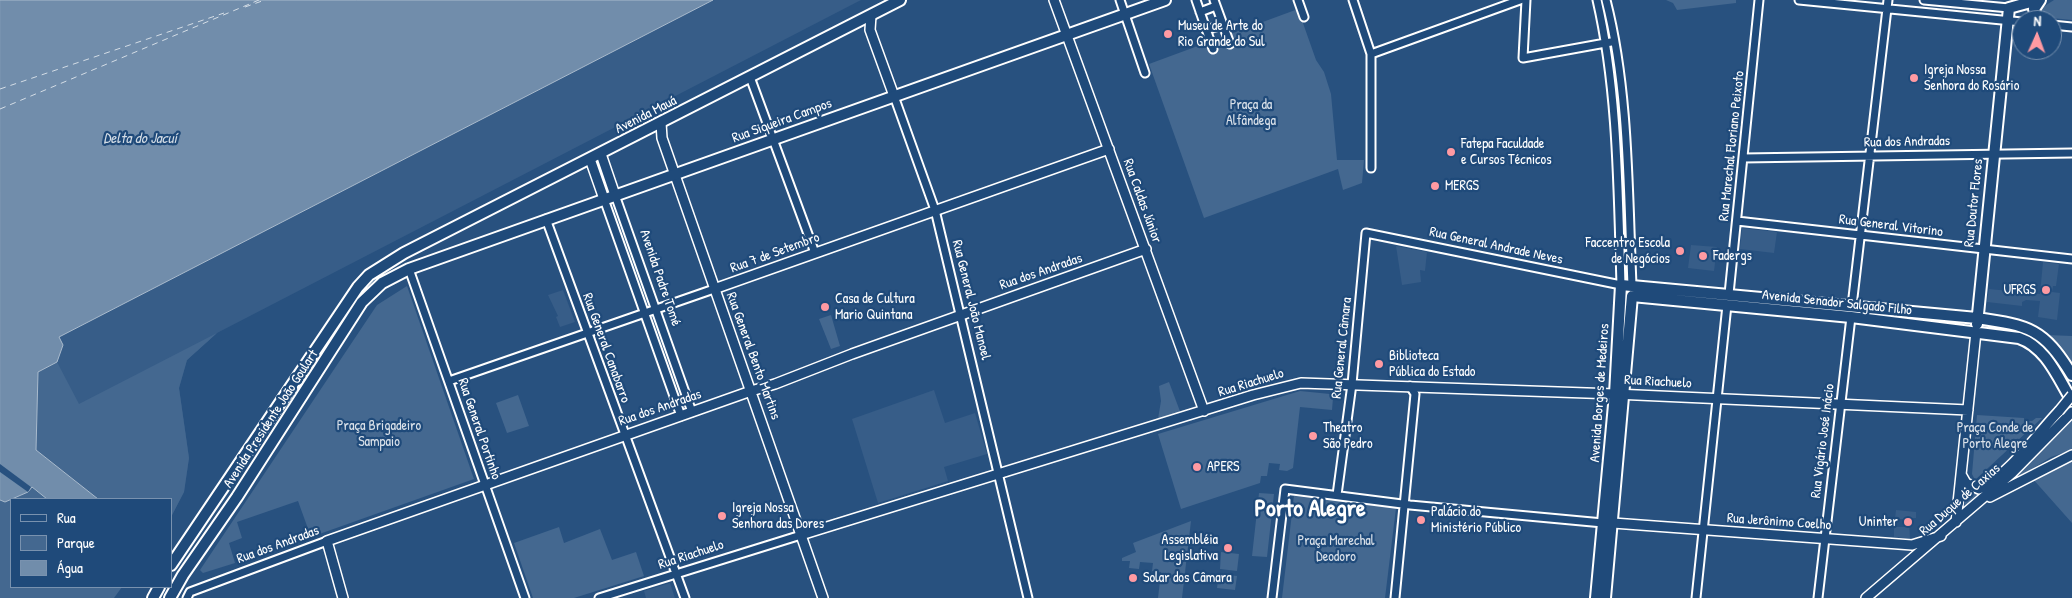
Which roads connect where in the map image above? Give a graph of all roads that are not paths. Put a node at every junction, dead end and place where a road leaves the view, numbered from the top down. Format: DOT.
graph roads {
  1 [pos="900,0"];
  2 [pos="1054,0"];
  3 [pos="1120,0"];
  4 [pos="1165,0"];
  5 [pos="1196,0"];
  6 [pos="1298,0"];
  7 [pos="1353,0"];
  8 [pos="1520,0"];
  9 [pos="1526,0"];
  10 [pos="1597,0"];
  11 [pos="1606,0"];
  12 [pos="1759,0"];
  13 [pos="1799,0"];
  14 [pos="1924,0"];
  15 [pos="2039,0"];
  16 [pos="1215,3"];
  17 [pos="1887,4"];
  18 [pos="2010,4"];
  19 [pos="1200,12"];
  20 [pos="1125,14"];
  21 [pos="871,15"];
  22 [pos="1304,17"];
  23 [pos="2008,21"];
  24 [pos="2012,21"];
  25 [pos="1222,25"];
  26 [pos="1206,30"];
  27 [pos="1066,35"];
  28 [pos="1616,41"];
  29 [pos="1607,42"];
  30 [pos="1230,44"];
  31 [pos="1214,50"];
  32 [pos="1371,54"];
  33 [pos="1145,73"];
  34 [pos="750,77"];
  35 [pos="894,96"];
  36 [pos="661,124"];
  37 [pos="1624,137"];
  38 [pos="1614,138"];
  39 [pos="773,139"];
  40 [pos="1108,149"];
  41 [pos="2072,153"];
  42 [pos="601,154"];
  43 [pos="1993,154"];
  44 [pos="1870,156"];
  45 [pos="1743,158"];
  46 [pos="590,159"];
  47 [pos="1371,168"];
  48 [pos="675,174"];
  49 [pos="1628,188"];
  50 [pos="1618,189"];
  51 [pos="616,195"];
  52 [pos="604,199"];
  53 [pos="935,210"];
  54 [pos="546,219"];
  55 [pos="1737,221"];
  56 [pos="1366,233"];
  57 [pos="1861,235"];
  58 [pos="631,236"];
  59 [pos="619,240"];
  60 [pos="1146,249"];
  61 [pos="1983,250"];
  62 [pos="404,253"];
  63 [pos="815,253"];
  64 [pos="2072,259"];
  65 [pos="639,260"];
  66 [pos="628,264"];
  67 [pos="409,269"];
  68 [pos="1621,285"];
  69 [pos="1632,285"];
  70 [pos="714,289"];
  71 [pos="1729,294"];
  72 [pos="1632,296"];
  73 [pos="1727,305"];
  74 [pos="1852,306"];
  75 [pos="656,309"];
  76 [pos="645,312"];
  77 [pos="962,314"];
  78 [pos="1851,318"];
  79 [pos="1977,318"];
  80 [pos="1976,332"];
  81 [pos="587,334"];
  82 [pos="674,360"];
  83 [pos="662,364"];
  84 [pos="2072,375"];
  85 [pos="449,381"];
  86 [pos="1352,384"];
  87 [pos="1410,386"];
  88 [pos="751,390"];
  89 [pos="1620,394"];
  90 [pos="2072,395"];
  91 [pos="1717,398"];
  92 [pos="2072,401"];
  93 [pos="1841,403"];
  94 [pos="1968,410"];
  95 [pos="1204,411"];
  96 [pos="692,412"];
  97 [pos="2070,415"];
  98 [pos="681,416"];
  99 [pos="624,436"];
  100 [pos="2072,455"];
  101 [pos="998,474"];
  102 [pos="1962,476"];
  103 [pos="485,484"];
  104 [pos="1337,495"];
  105 [pos="1404,504"];
  106 [pos="1977,504"];
  107 [pos="1956,522"];
  108 [pos="1608,523"];
  109 [pos="1704,530"];
  110 [pos="800,535"];
  111 [pos="1941,536"];
  112 [pos="1824,538"];
  113 [pos="327,541"];
  114 [pos="172,564"];
  115 [pos="676,574"];
  116 [pos="170,598"];
  117 [pos="187,598"];
  118 [pos="343,598"];
  119 [pos="525,598"];
  120 [pos="599,598"];
  121 [pos="685,598"];
  122 [pos="823,598"];
  123 [pos="1028,598"];
  124 [pos="1272,598"];
  125 [pos="1394,598"];
  126 [pos="1596,598"];
  127 [pos="1605,598"];
  128 [pos="1696,598"];
  129 [pos="1818,598"];
  130 [pos="1866,598"];
  1 -- 21 [label="main road, Avenida Mauá"];
  2 -- 27 [label="street, Rua Caldas Júnior"];
  3 -- 20 [label="street"];
  4 -- 20 [label="main road, Rua Siqueira Campos"];
  5 -- 19 [label="street"];
  6 -- 22 [label="street"];
  7 -- 32 [label="street"];
  8 -- 32 [label="street"];
  9 -- 29 [label="street"];
  10 -- 29 [label="street, Avenida Borges de Medeiros"];
  11 -- 28 [label="street"];
  12 -- 45 [label="street, Rua Marechal Floriano Peixoto"];
  13 -- 17 [label="street"];
  14 -- 18 [label="street"];
  15 -- 18 [label="main road"];
  16 -- 19 [label="street"];
  16 -- 25 [label="street"];
  17 -- 23 [label="street"];
  17 -- 44 [label="street"];
  18 -- 23 [label="main road, Rua Doutor Flores"];
  19 -- 26 [label="street"];
  20 -- 27 [label="main road, Rua Siqueira Campos"];
  20 -- 33 [label="street"];
  21 -- 34 [label="main road, Avenida Mauá"];
  21 -- 35 [label="street, Rua General João Manoel"];
  23 -- 24 [label="street"];
  23 -- 43 [label="main road, Rua Doutor Flores"];
  25 -- 26 [label="street"];
  25 -- 30 [label="street"];
  26 -- 31 [label="street"];
  27 -- 35 [label="main road, Rua Siqueira Campos"];
  27 -- 40 [label="street, Rua Caldas Júnior"];
  28 -- 29 [label="street"];
  28 -- 37 [label="street"];
  29 -- 38 [label="street, Avenida Borges de Medeiros"];
  32 -- 47 [label="street"];
  34 -- 36 [label="main road, Avenida Mauá"];
  34 -- 39 [label="street"];
  35 -- 39 [label="main road, Rua Siqueira Campos"];
  35 -- 53 [label="street, Rua General João Manoel"];
  36 -- 42 [label="main road, Avenida Mauá"];
  36 -- 48 [label="street, Rua General Bento Martins"];
  37 -- 38 [label="street"];
  37 -- 49 [label="street"];
  38 -- 50 [label="street, Avenida Borges de Medeiros"];
  39 -- 48 [label="main road, Rua Siqueira Campos"];
  39 -- 63 [label="street"];
  40 -- 53 [label="street, Rua 7 de Setembro"];
  40 -- 60 [label="street, Rua Caldas Júnior"];
  41 -- 43 [label="street, Rua dos Andradas"];
  42 -- 46 [label="main road, Avenida Mauá"];
  42 -- 51 [label="street, Avenida Padre Tomé"];
  43 -- 44 [label="street, Rua dos Andradas"];
  43 -- 61 [label="main road, Rua Doutor Flores"];
  44 -- 45 [label="street, Rua dos Andradas"];
  44 -- 57 [label="street"];
  45 -- 55 [label="street, Rua Marechal Floriano Peixoto"];
  46 -- 52 [label="street, Avenida Padre Tomé"];
  46 -- 62 [label="main road, Avenida Mauá"];
  48 -- 51 [label="main road, Rua Siqueira Campos"];
  48 -- 70 [label="street, Rua General Bento Martins"];
  49 -- 50 [label="street"];
  49 -- 69 [label="street"];
  50 -- 68 [label="street, Avenida Borges de Medeiros"];
  51 -- 52 [label="main road, Rua Siqueira Campos"];
  51 -- 58 [label="street, Avenida Padre Tomé"];
  52 -- 54 [label="main road, Rua Siqueira Campos"];
  52 -- 59 [label="street, Avenida Padre Tomé"];
  53 -- 63 [label="street, Rua 7 de Setembro"];
  53 -- 77 [label="street, Rua General João Manoel"];
  54 -- 67 [label="main road, Rua Siqueira Campos"];
  54 -- 81 [label="street, Rua General Canabarro"];
  55 -- 57 [label="street, Rua General Vitorino"];
  55 -- 71 [label="street, Rua Marechal Floriano Peixoto"];
  56 -- 68 [label="street, Rua General Andrade Neves"];
  56 -- 86 [label="street, Rua General Câmara"];
  57 -- 61 [label="street, Rua General Vitorino"];
  57 -- 74 [label="street"];
  58 -- 59 [label="street"];
  58 -- 65 [label="street, Avenida Padre Tomé"];
  59 -- 66 [label="street, Avenida Padre Tomé"];
  60 -- 77 [label="street, Rua dos Andradas"];
  60 -- 95 [label="street, Rua Caldas Júnior"];
  61 -- 64 [label="street, Rua General Vitorino"];
  61 -- 79 [label="main road, Rua Doutor Flores"];
  62 -- 114 [label="main road, Avenida Presidente João Goulart"];
  63 -- 70 [label="street, Rua 7 de Setembro"];
  65 -- 66 [label="street"];
  65 -- 75 [label="street, Avenida Padre Tomé"];
  66 -- 76 [label="street, Avenida Padre Tomé"];
  67 -- 85 [label="street, Rua General Portinho"];
  67 -- 116 [label="main road, Avenida Presidente João Goulart"];
  68 -- 69 [label="main road, Avenida Senador Salgado Filho"];
  68 -- 89 [label="main road, Avenida Borges de Medeiros"];
  69 -- 71 [label="main road, Avenida Senador Salgado Filho"];
  70 -- 75 [label="street, Rua 7 de Setembro"];
  70 -- 88 [label="street, Rua General Bento Martins"];
  71 -- 74 [label="main road, Avenida Senador Salgado Filho"];
  72 -- 73 [label="main road, Avenida Senador Salgado Filho"];
  72 -- 89 [label="main road, Avenida Borges de Medeiros"];
  73 -- 78 [label="main road, Avenida Senador Salgado Filho"];
  73 -- 91 [label="street"];
  74 -- 79 [label="main road, Avenida Senador Salgado Filho"];
  75 -- 76 [label="street, Rua 7 de Setembro"];
  75 -- 82 [label="street, Avenida Padre Tomé"];
  76 -- 81 [label="street, Rua 7 de Setembro"];
  76 -- 83 [label="street, Avenida Padre Tomé"];
  77 -- 88 [label="street, Rua dos Andradas"];
  77 -- 101 [label="street, Rua General João Manoel"];
  78 -- 80 [label="main road, Avenida Senador Salgado Filho"];
  78 -- 93 [label="street, Rua Vigário José Inácio"];
  79 -- 80 [label="main road, Rua Doutor Flores"];
  79 -- 84 [label="main road, Avenida Senador Salgado Filho"];
  80 -- 92 [label="main road, Avenida Senador Salgado Filho"];
  80 -- 94 [label="street, Rua Doutor Flores"];
  81 -- 85 [label="street, Rua 7 de Setembro"];
  81 -- 99 [label="street, Rua General Canabarro"];
  82 -- 83 [label="street"];
  82 -- 96 [label="street, Avenida Padre Tomé"];
  83 -- 98 [label="street, Avenida Padre Tomé"];
  85 -- 103 [label="street, Rua General Portinho"];
  86 -- 87 [label="street, Rua Riachuelo"];
  86 -- 95 [label="street, Rua Riachuelo"];
  86 -- 104 [label="street, Rua General Câmara"];
  87 -- 89 [label="street, Rua Riachuelo"];
  87 -- 105 [label="street"];
  88 -- 96 [label="street, Rua dos Andradas"];
  88 -- 110 [label="street, Rua General Bento Martins"];
  89 -- 91 [label="street, Rua Riachuelo"];
  89 -- 108 [label="main road, Avenida Borges de Medeiros"];
  90 -- 102 [label="street, Rua Duque de Caxias, bridge"];
  91 -- 93 [label="street, Rua Riachuelo"];
  91 -- 109 [label="street"];
  93 -- 94 [label="street, Rua Riachuelo"];
  93 -- 112 [label="street, Rua Vigário José Inácio"];
  94 -- 102 [label="street"];
  95 -- 101 [label="street, Rua Riachuelo"];
  96 -- 98 [label="street, Rua dos Andradas"];
  97 -- 106 [label="street, Rua Duque de Caxias"];
  98 -- 99 [label="street, Rua dos Andradas"];
  99 -- 103 [label="street, Rua dos Andradas"];
  99 -- 115 [label="street, Rua General Canabarro"];
  100 -- 106 [label="street"];
  101 -- 110 [label="street, Rua Riachuelo"];
  101 -- 123 [label="street, Rua General João Manoel"];
  102 -- 107 [label="street"];
  103 -- 113 [label="street, Rua dos Andradas"];
  103 -- 119 [label="street, Rua General Portinho"];
  104 -- 105 [label="street"];
  104 -- 124 [label="street"];
  105 -- 108 [label="street, Rua Jerônimo Coelho"];
  105 -- 125 [label="street"];
  106 -- 107 [label="street, Rua Duque de Caxias"];
  107 -- 111 [label="street, Rua Duque de Caxias"];
  108 -- 109 [label="street, Rua Jerônimo Coelho"];
  108 -- 126 [label="main road, Avenida Borges de Medeiros"];
  108 -- 127 [label="main road, Avenida Borges de Medeiros"];
  109 -- 112 [label="street, Rua Jerônimo Coelho"];
  109 -- 128 [label="street"];
  110 -- 115 [label="street, Rua Riachuelo"];
  110 -- 122 [label="street, Rua General Bento Martins"];
  111 -- 112 [label="street, Rua Jerônimo Coelho"];
  111 -- 130 [label="street, Rua Duque de Caxias"];
  112 -- 129 [label="street, Rua Vigário José Inácio"];
  113 -- 117 [label="street, Rua dos Andradas"];
  113 -- 118 [label="street"];
  115 -- 120 [label="street, Rua Riachuelo"];
  115 -- 121 [label="street, Rua General Canabarro"];
}
